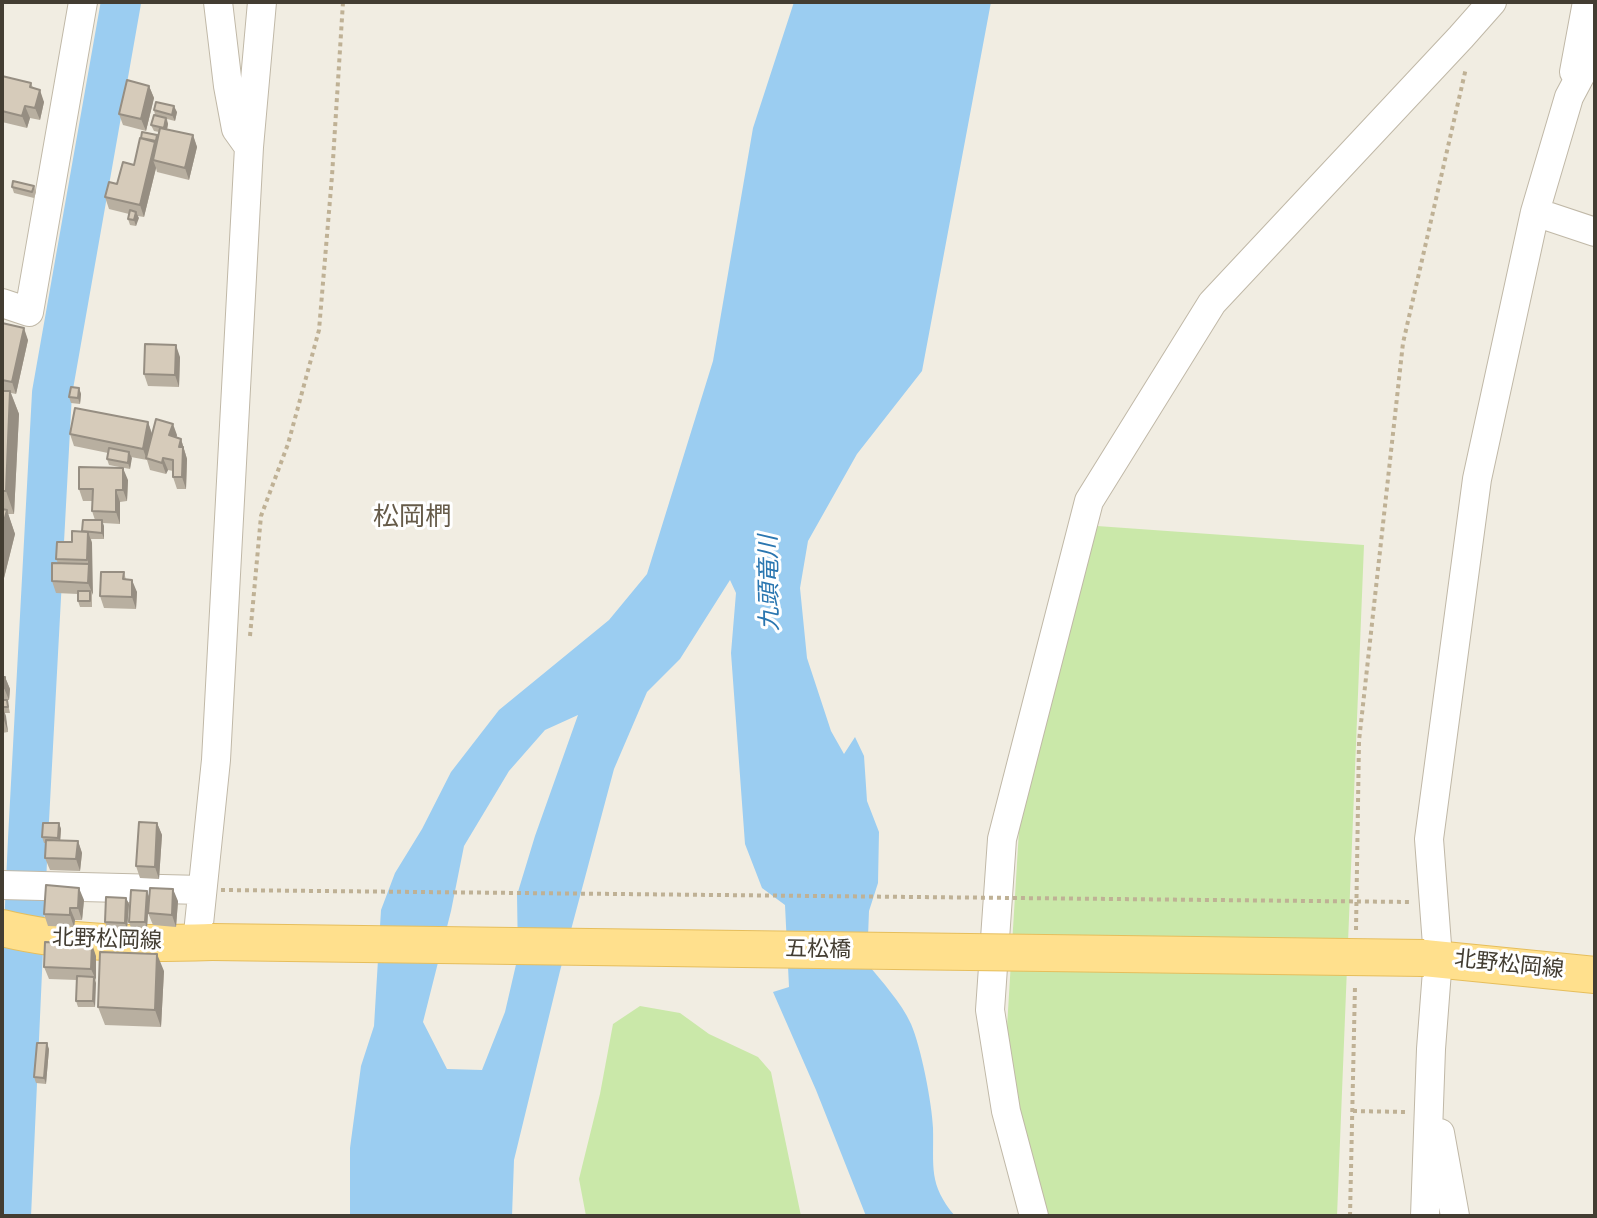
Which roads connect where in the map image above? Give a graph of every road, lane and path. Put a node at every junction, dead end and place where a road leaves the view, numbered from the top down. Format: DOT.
graph roads {
  1 [pos="83,2"];
  2 [pos="218,2"];
  3 [pos="262,2"];
  4 [pos="343,2"];
  5 [pos="1492,2"];
  6 [pos="1587,2"];
  7 [pos="1595,48"];
  8 [pos="1466,66"];
  9 [pos="1569,97"];
  10 [pos="249,147"];
  11 [pos="1535,212"];
  12 [pos="1595,232"];
  13 [pos="2,303"];
  14 [pos="249,643"];
  15 [pos="1359,741"];
  16 [pos="3,885"];
  17 [pos="211,890"];
  18 [pos="1411,902"];
  19 [pos="2,928"];
  20 [pos="204,942"];
  21 [pos="1431,958"];
  22 [pos="1595,975"];
  23 [pos="1430,1077"];
  24 [pos="1353,1111"];
  25 [pos="1429,1112"];
  26 [pos="1034,1216"];
  27 [pos="1425,1216"];
  28 [pos="1455,1216"];
  1 -- 13 [label="street"];
  2 -- 10 [label="street"];
  3 -- 10 [label="street"];
  4 -- 14 [label="path"];
  5 -- 26 [label="street"];
  6 -- 9 [label="street"];
  7 -- 9 [label="street"];
  8 -- 15 [label="path"];
  9 -- 11 [label="street"];
  10 -- 17 [label="street"];
  11 -- 12 [label="street"];
  11 -- 21 [label="street"];
  16 -- 17 [label="street"];
  17 -- 18 [label="path, bridge"];
  17 -- 20 [label="street"];
  19 -- 20 [label="main road, 北野松岡線"];
  20 -- 21 [label="main road, 五松橋, bridge"];
  21 -- 22 [label="main road, 北野松岡線"];
  21 -- 23 [label="street"];
  23 -- 25 [label="street"];
  23 -- 28 [label="street"];
  24 -- 25 [label="path"];
  25 -- 27 [label="street"];
}
